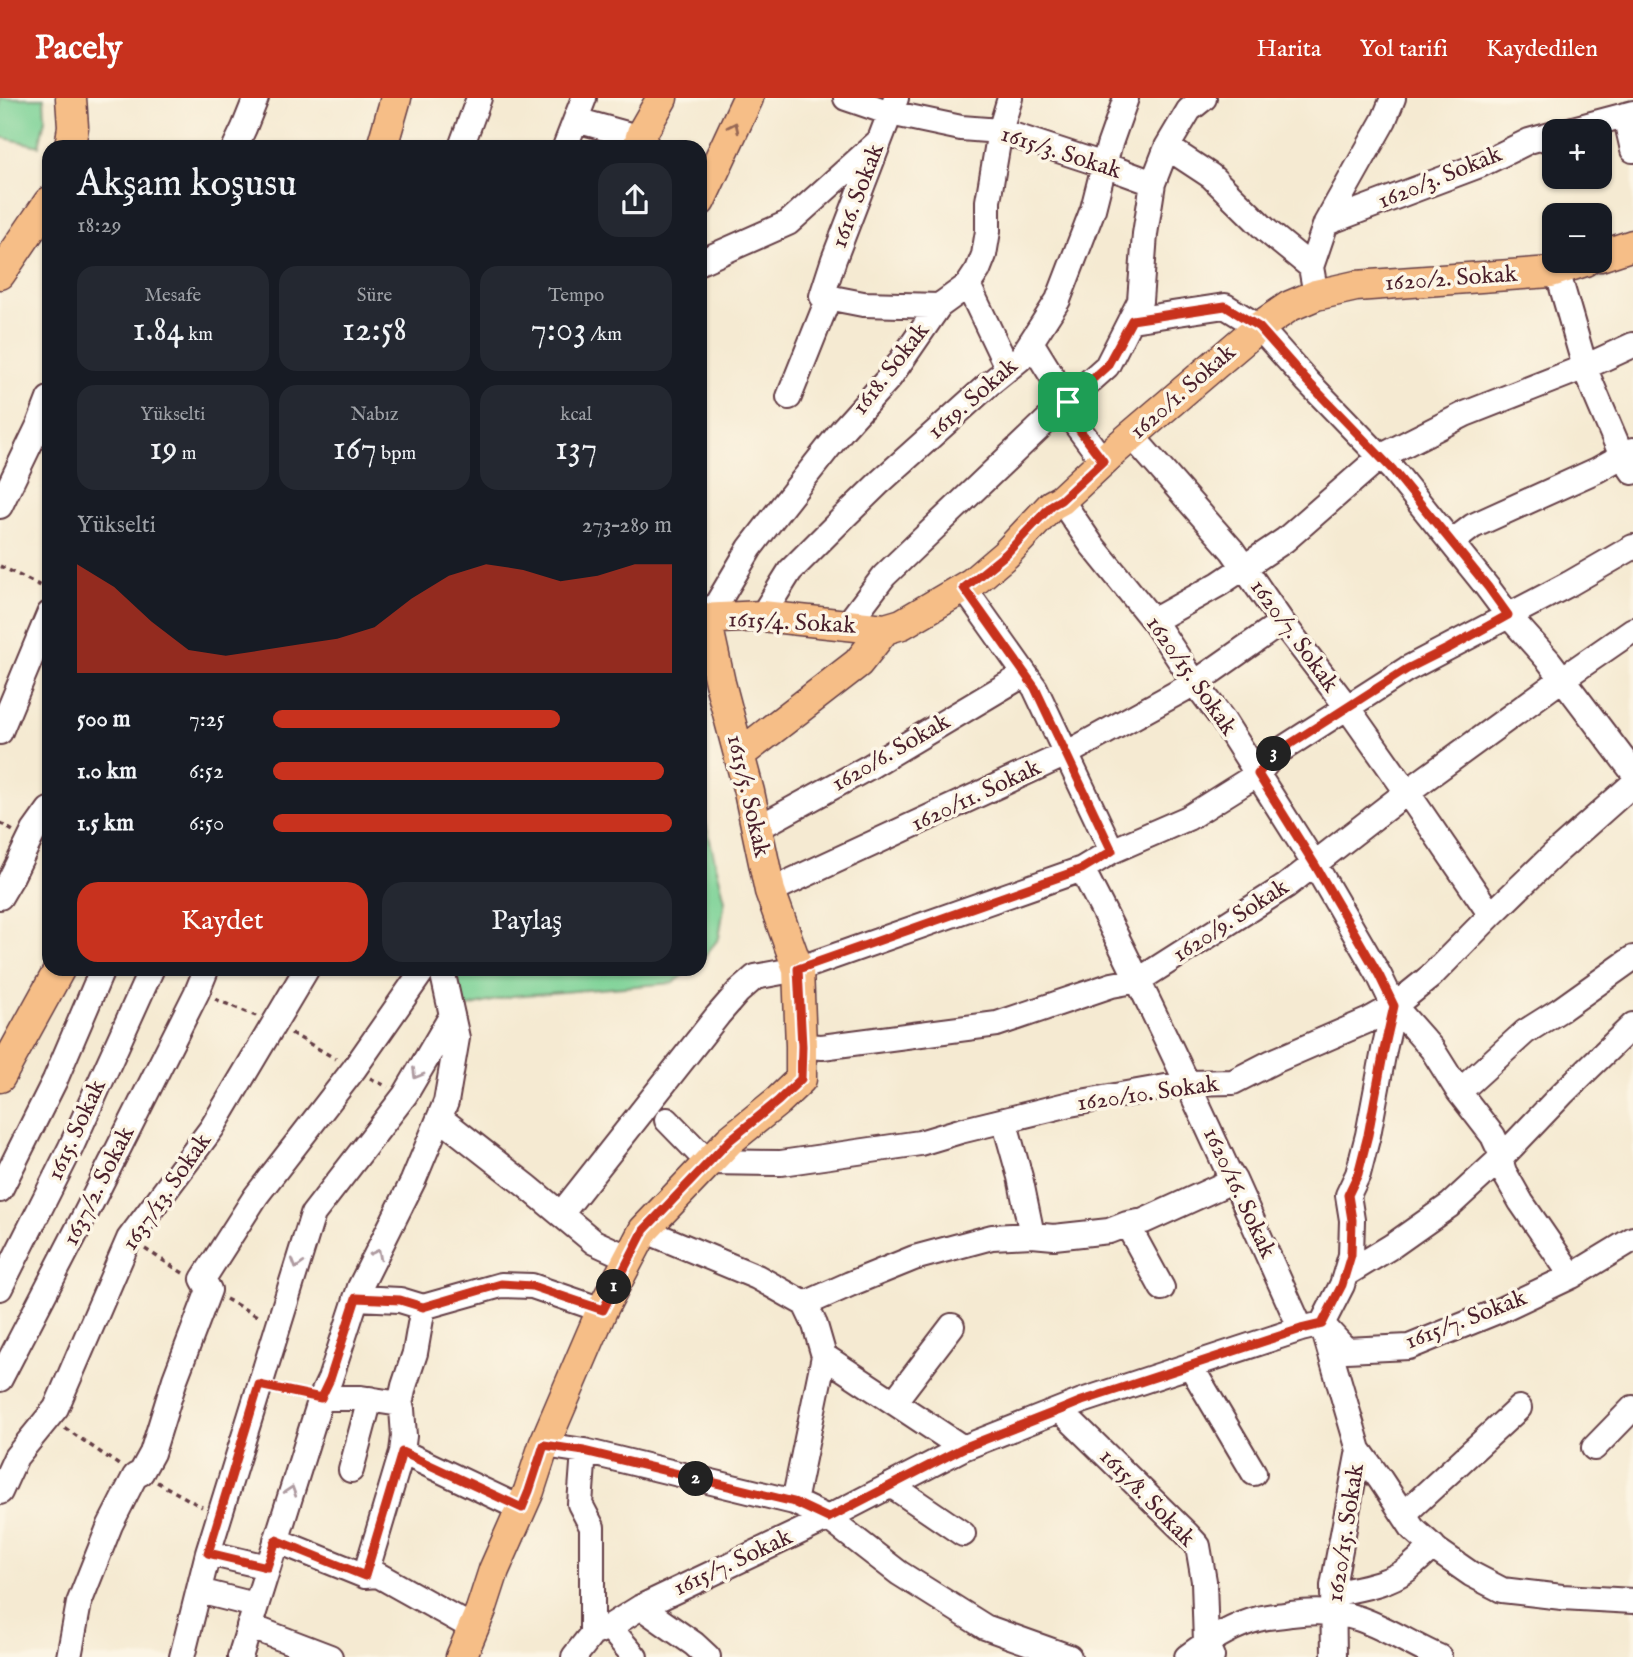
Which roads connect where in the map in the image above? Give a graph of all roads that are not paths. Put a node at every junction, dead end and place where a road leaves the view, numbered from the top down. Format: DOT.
graph roads {
  1 [pos="71,98"];
  2 [pos="256,98"];
  3 [pos="396,98"];
  4 [pos="479,98"];
  5 [pos="662,98"];
  6 [pos="748,98"];
  7 [pos="846,98"];
  8 [pos="1010,98"];
  9 [pos="1126,98"];
  10 [pos="1204,98"];
  11 [pos="1393,98"];
  12 [pos="893,105"];
  13 [pos="580,109"];
  14 [pos="1629,114"];
  15 [pos="1610,119"];
  16 [pos="1000,131"];
  17 [pos="1542,137"];
  18 [pos="71,140"];
  19 [pos="238,140"];
  20 [pos="384,140"];
  21 [pos="464,140"];
  22 [pos="568,140"];
  23 [pos="635,140"];
  24 [pos="641,140"];
  25 [pos="880,140"];
  26 [pos="1167,147"];
  27 [pos="1633,150"];
  28 [pos="1104,164"];
  29 [pos="1153,183"];
  30 [pos="707,186"];
  31 [pos="42,212"];
  32 [pos="1326,223"];
  33 [pos="1633,245"];
  34 [pos="1612,252"];
  35 [pos="707,258"];
  36 [pos="1542,273"];
  37 [pos="1572,273"];
  38 [pos="0,274"];
  39 [pos="1314,281"];
  40 [pos="968,285"];
  41 [pos="826,296"];
  42 [pos="939,306"];
  43 [pos="1132,320"];
  44 [pos="1259,327"];
  45 [pos="1031,342"];
  46 [pos="1633,345"];
  47 [pos="1585,366"];
  48 [pos="1008,369"];
  49 [pos="789,397"];
  50 [pos="1065,404"];
  51 [pos="42,417"];
  52 [pos="1132,436"];
  53 [pos="1380,457"];
  54 [pos="1629,459"];
  55 [pos="1103,461"];
  56 [pos="1061,500"];
  57 [pos="0,506"];
  58 [pos="1452,542"];
  59 [pos="1633,547"];
  60 [pos="1244,568"];
  61 [pos="964,588"];
  62 [pos="707,614"];
  63 [pos="1508,615"];
  64 [pos="762,616"];
  65 [pos="707,619"];
  66 [pos="1282,622"];
  67 [pos="1155,623"];
  68 [pos="847,625"];
  69 [pos="707,626"];
  70 [pos="885,629"];
  71 [pos="1633,630"];
  72 [pos="42,631"];
  73 [pos="1025,674"];
  74 [pos="1562,679"];
  75 [pos="1195,683"];
  76 [pos="1347,707"];
  77 [pos="0,732"];
  78 [pos="1066,754"];
  79 [pos="739,755"];
  80 [pos="1633,772"];
  81 [pos="1258,774"];
  82 [pos="1633,784"];
  83 [pos="1407,792"];
  84 [pos="756,829"];
  85 [pos="41,834"];
  86 [pos="1112,851"];
  87 [pos="1315,865"];
  88 [pos="1082,869"];
  89 [pos="770,891"];
  90 [pos="0,897"];
  91 [pos="1490,915"];
  92 [pos="1633,958"];
  93 [pos="798,969"];
  94 [pos="56,976"];
  95 [pos="99,976"];
  96 [pos="148,976"];
  97 [pos="302,976"];
  98 [pos="419,976"];
  99 [pos="443,976"];
  100 [pos="1139,980"];
  101 [pos="201,981"];
  102 [pos="1394,1006"];
  103 [pos="452,1015"];
  104 [pos="1633,1025"];
  105 [pos="802,1046"];
  106 [pos="0,1077"];
  107 [pos="1188,1083"];
  108 [pos="1459,1092"];
  109 [pos="440,1118"];
  110 [pos="667,1120"];
  111 [pos="1004,1120"];
  112 [pos="1500,1159"];
  113 [pos="708,1162"];
  114 [pos="1234,1180"];
  115 [pos="0,1190"];
  116 [pos="561,1214"];
  117 [pos="1127,1224"];
  118 [pos="644,1230"];
  119 [pos="1032,1235"];
  120 [pos="1633,1239"];
  121 [pos="629,1258"];
  122 [pos="1346,1274"];
  123 [pos="1572,1276"];
  124 [pos="0,1288"];
  125 [pos="1162,1288"];
  126 [pos="356,1298"];
  127 [pos="805,1304"];
  128 [pos="423,1307"];
  129 [pos="603,1310"];
  130 [pos="952,1326"];
  131 [pos="1311,1327"];
  132 [pos="824,1356"];
  133 [pos="1190,1365"];
  134 [pos="0,1379"];
  135 [pos="321,1398"];
  136 [pos="370,1399"];
  137 [pos="894,1402"];
  138 [pos="400,1404"];
  139 [pos="1519,1408"];
  140 [pos="1633,1408"];
  141 [pos="1060,1410"];
  142 [pos="544,1445"];
  143 [pos="963,1448"];
  144 [pos="1594,1448"];
  145 [pos="1359,1450"];
  146 [pos="584,1451"];
  147 [pos="402,1452"];
  148 [pos="351,1470"];
  149 [pos="1254,1473"];
  150 [pos="891,1485"];
  151 [pos="0,1492"];
  152 [pos="794,1502"];
  153 [pos="522,1508"];
  154 [pos="1404,1514"];
  155 [pos="828,1518"];
  156 [pos="963,1534"];
  157 [pos="276,1540"];
  158 [pos="1433,1546"];
  159 [pos="208,1553"];
  160 [pos="267,1567"];
  161 [pos="365,1576"];
  162 [pos="199,1591"];
  163 [pos="1633,1601"];
  164 [pos="1333,1603"];
  165 [pos="641,1607"];
  166 [pos="252,1616"];
  167 [pos="473,1628"];
  168 [pos="601,1631"];
  169 [pos="1201,1652"];
  170 [pos="69,1657"];
  171 [pos="182,1657"];
  172 [pos="240,1657"];
  173 [pos="330,1657"];
  174 [pos="461,1657"];
  175 [pos="574,1657"];
  176 [pos="635,1657"];
  177 [pos="708,1657"];
  178 [pos="1069,1657"];
  179 [pos="1334,1657"];
  180 [pos="1438,1657"];
  1 -- 18 [label="main road"];
  2 -- 19 [label="street"];
  3 -- 20 [label="main road"];
  4 -- 21 [label="street"];
  5 -- 24 [label="main road"];
  30 -- 6 [label="main road, one-way"];
  7 -- 12 [label="street, 1615/3. Sokak"];
  8 -- 16 [label="street, 1618. Sokak"];
  9 -- 28 [label="street, 1619. Sokak"];
  10 -- 26 [label="street"];
  11 -- 32 [label="street"];
  12 -- 16 [label="street, 1615/3. Sokak"];
  12 -- 25 [label="street, 1616. Sokak"];
  13 -- 22 [label="street"];
  13 -- 23 [label="street"];
  14 -- 15 [label="street"];
  14 -- 27 [label="street"];
  16 -- 28 [label="street, 1615/3. Sokak"];
  16 -- 40 [label="street, 1618. Sokak"];
  17 -- 32 [label="street, 1620/3. Sokak"];
  25 -- 35 [label="street"];
  25 -- 41 [label="street, 1616. Sokak"];
  26 -- 29 [label="street"];
  26 -- 39 [label="street"];
  28 -- 29 [label="street, 1615/3. Sokak"];
  28 -- 45 [label="street, 1619. Sokak"];
  29 -- 43 [label="street"];
  31 -- 38 [label="main road"];
  32 -- 39 [label="street"];
  33 -- 34 [label="main road"];
  36 -- 39 [label="main road, 1620/2. Sokak"];
  37 -- 47 [label="street"];
  39 -- 44 [label="main road, 1620/1. Sokak"];
  40 -- 42 [label="street, 1618. Sokak"];
  40 -- 48 [label="street"];
  41 -- 42 [label="street"];
  41 -- 49 [label="street, 1616. Sokak"];
  42 -- 62 [label="street, 1618. Sokak"];
  43 -- 44 [label="street"];
  43 -- 50 [label="street"];
  44 -- 52 [label="main road, 1620/1. Sokak"];
  44 -- 53 [label="street"];
  45 -- 48 [label="street, 1619. Sokak"];
  45 -- 50 [label="street"];
  46 -- 47 [label="street"];
  47 -- 53 [label="street"];
  47 -- 54 [label="street"];
  48 -- 64 [label="street, 1619. Sokak"];
  50 -- 55 [label="street"];
  50 -- 68 [label="street"];
  51 -- 57 [label="street"];
  52 -- 55 [label="main road, 1620/1. Sokak"];
  52 -- 60 [label="street, 1620/7. Sokak"];
  53 -- 58 [label="street"];
  53 -- 60 [label="street"];
  54 -- 58 [label="street"];
  55 -- 56 [label="main road, 1620/1. Sokak"];
  56 -- 61 [label="main road, 1620/1. Sokak"];
  56 -- 67 [label="street, 1620/15. Sokak"];
  58 -- 63 [label="street"];
  59 -- 63 [label="street"];
  60 -- 66 [label="street, 1620/7. Sokak"];
  60 -- 67 [label="street"];
  61 -- 70 [label="main road, 1620/1. Sokak"];
  61 -- 73 [label="street"];
  63 -- 74 [label="street"];
  63 -- 76 [label="street"];
  64 -- 65 [label="main road, 1615/4. Sokak"];
  64 -- 68 [label="main road, 1615/4. Sokak"];
  66 -- 75 [label="street, 1620/11. Sokak"];
  66 -- 76 [label="street, 1620/7. Sokak"];
  67 -- 75 [label="street, 1620/15. Sokak"];
  68 -- 70 [label="main road, 1615/4. Sokak"];
  69 -- 79 [label="main road, 1615/5. Sokak"];
  70 -- 79 [label="main road, 1620/1. Sokak"];
  71 -- 74 [label="street, 1620/9. Sokak"];
  72 -- 77 [label="street"];
  73 -- 78 [label="street"];
  73 -- 84 [label="street, 1620/6. Sokak"];
  74 -- 80 [label="street"];
  74 -- 83 [label="street, 1620/9. Sokak"];
  75 -- 78 [label="street, 1620/11. Sokak"];
  75 -- 81 [label="street, 1620/15. Sokak"];
  76 -- 81 [label="street"];
  76 -- 83 [label="street, 1620/7. Sokak"];
  78 -- 86 [label="street"];
  78 -- 89 [label="street, 1620/11. Sokak"];
  79 -- 84 [label="main road, 1615/5. Sokak"];
  81 -- 86 [label="street"];
  81 -- 87 [label="street, 1620/15. Sokak"];
  82 -- 91 [label="street, 1620/10. Sokak"];
  83 -- 87 [label="street, 1620/9. Sokak"];
  83 -- 91 [label="street, 1620/7. Sokak"];
  84 -- 89 [label="main road, 1615/5. Sokak"];
  85 -- 90 [label="street"];
  86 -- 88 [label="street"];
  87 -- 100 [label="street, 1620/9. Sokak"];
  87 -- 102 [label="street, 1620/15. Sokak"];
  88 -- 93 [label="street"];
  88 -- 100 [label="street, 1620/16. Sokak"];
  89 -- 93 [label="main road, 1615/5. Sokak"];
  91 -- 102 [label="street, 1620/10. Sokak"];
  92 -- 108 [label="street"];
  93 -- 105 [label="main road, 1615/5. Sokak"];
  93 -- 116 [label="street"];
  94 -- 106 [label="main road"];
  95 -- 115 [label="street"];
  96 -- 124 [label="street, 1615. Sokak"];
  97 -- 151 [label="street, 1637/13. Sokak"];
  98 -- 170 [label="street"];
  99 -- 103 [label="street"];
  100 -- 105 [label="street, 1620/9. Sokak"];
  100 -- 107 [label="street, 1620/16. Sokak"];
  101 -- 134 [label="street, 1637/2. Sokak"];
  102 -- 107 [label="street, 1620/10. Sokak"];
  102 -- 108 [label="street, 1620/15. Sokak"];
  102 -- 122 [label="street"];
  103 -- 109 [label="street"];
  103 -- 159 [label="street, one-way"];
  104 -- 112 [label="street"];
  105 -- 113 [label="main road"];
  107 -- 111 [label="street, 1620/10. Sokak"];
  107 -- 114 [label="street, 1620/16. Sokak"];
  108 -- 112 [label="street, 1620/15. Sokak"];
  109 -- 116 [label="street"];
  126 -- 109 [label="street, one-way"];
  110 -- 113 [label="street"];
  111 -- 113 [label="street, 1620/10. Sokak"];
  111 -- 119 [label="street"];
  112 -- 122 [label="street"];
  112 -- 123 [label="street, 1620/15. Sokak"];
  113 -- 118 [label="main road"];
  114 -- 117 [label="street"];
  114 -- 131 [label="street, 1620/16. Sokak"];
  116 -- 121 [label="street"];
  117 -- 119 [label="street"];
  117 -- 125 [label="street"];
  118 -- 121 [label="main road"];
  118 -- 127 [label="street"];
  119 -- 127 [label="street"];
  120 -- 123 [label="street, 1615/7. Sokak"];
  121 -- 129 [label="main road"];
  122 -- 131 [label="street"];
  123 -- 131 [label="street, 1615/7. Sokak"];
  126 -- 128 [label="street"];
  126 -- 135 [label="street"];
  127 -- 132 [label="street"];
  128 -- 129 [label="street"];
  128 -- 138 [label="street"];
  129 -- 142 [label="main road"];
  130 -- 137 [label="street"];
  131 -- 133 [label="street, 1615/7. Sokak"];
  131 -- 145 [label="street, 1620/15. Sokak"];
  132 -- 137 [label="street"];
  132 -- 152 [label="street"];
  133 -- 141 [label="street, 1615/7. Sokak"];
  133 -- 149 [label="street"];
  135 -- 136 [label="street"];
  157 -- 135 [label="street, one-way"];
  136 -- 138 [label="street"];
  136 -- 148 [label="street"];
  137 -- 143 [label="street"];
  138 -- 147 [label="street"];
  139 -- 154 [label="street"];
  140 -- 144 [label="street"];
  141 -- 143 [label="street, 1615/7. Sokak"];
  141 -- 169 [label="street, 1615/8. Sokak"];
  142 -- 146 [label="street"];
  142 -- 153 [label="main road"];
  143 -- 150 [label="street, 1615/7. Sokak"];
  145 -- 154 [label="street"];
  145 -- 164 [label="street, 1620/15. Sokak"];
  146 -- 152 [label="street"];
  146 -- 168 [label="street"];
  147 -- 153 [label="street"];
  147 -- 161 [label="street"];
  150 -- 155 [label="street, 1615/7. Sokak"];
  150 -- 156 [label="street"];
  152 -- 155 [label="street"];
  153 -- 167 [label="main road"];
  154 -- 158 [label="street"];
  155 -- 165 [label="street, 1615/7. Sokak"];
  155 -- 178 [label="street"];
  157 -- 160 [label="street"];
  157 -- 161 [label="street"];
  158 -- 163 [label="street"];
  158 -- 164 [label="street"];
  159 -- 160 [label="street"];
  159 -- 162 [label="street"];
  160 -- 166 [label="street"];
  161 -- 167 [label="street"];
  162 -- 166 [label="street"];
  162 -- 171 [label="street"];
  164 -- 169 [label="street, 1615/8. Sokak"];
  164 -- 179 [label="street, 1620/15. Sokak"];
  164 -- 180 [label="street, 1615/8. Sokak"];
  165 -- 168 [label="street, 1615/7. Sokak"];
  165 -- 177 [label="street"];
  166 -- 172 [label="street"];
  166 -- 173 [label="street"];
  167 -- 174 [label="main road"];
  168 -- 175 [label="street, 1615/7. Sokak"];
  168 -- 176 [label="street"];
}
